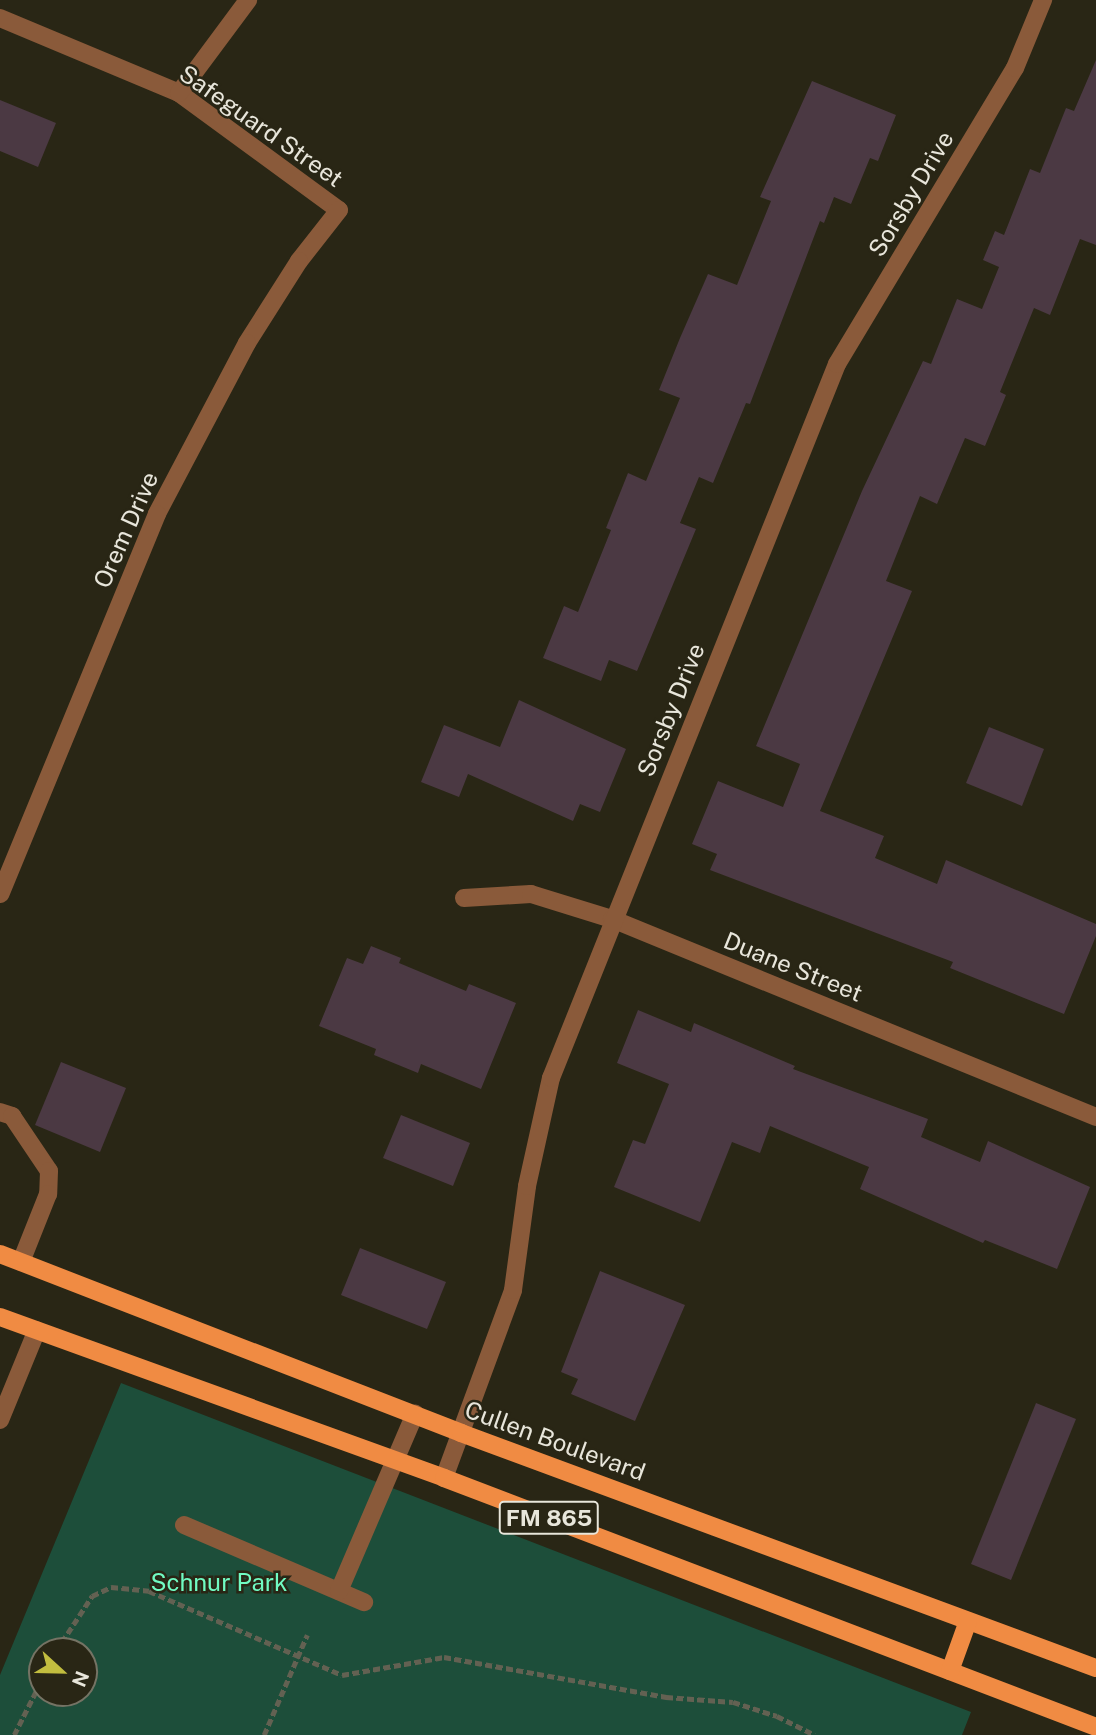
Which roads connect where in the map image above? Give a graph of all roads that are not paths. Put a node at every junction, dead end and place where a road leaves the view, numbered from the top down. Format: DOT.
graph roads {
  1 [pos="248,0"];
  2 [pos="1043,0"];
  3 [pos="0,18"];
  4 [pos="179,93"];
  5 [pos="339,210"];
  6 [pos="0,894"];
  7 [pos="464,898"];
  8 [pos="612,919"];
  9 [pos="0,1112"];
  10 [pos="1096,1117"];
  11 [pos="0,1254"];
  12 [pos="21,1262"];
  13 [pos="0,1317"];
  14 [pos="37,1330"];
  15 [pos="415,1414"];
  16 [pos="0,1420"];
  17 [pos="461,1433"];
  18 [pos="397,1461"];
  19 [pos="444,1478"];
  20 [pos="184,1525"];
  21 [pos="340,1591"];
  22 [pos="364,1601"];
  23 [pos="968,1621"];
  24 [pos="1096,1668"];
  25 [pos="950,1671"];
  26 [pos="1096,1727"];
  1 -- 4 [label="street"];
  2 -- 8 [label="street, Sorsby Drive"];
  3 -- 4 [label="street, Safeguard Street"];
  4 -- 5 [label="street, Safeguard Street"];
  5 -- 6 [label="street, Orem Drive"];
  7 -- 8 [label="street, Duane Street"];
  8 -- 10 [label="street, Duane Street"];
  8 -- 17 [label="street, Sorsby Drive"];
  9 -- 12 [label="street"];
  11 -- 12 [label="main road, Cullen Boulevard / FM 865"];
  12 -- 15 [label="main road, Cullen Boulevard / FM 865"];
  13 -- 14 [label="main road, FM 865"];
  14 -- 16 [label="street"];
  14 -- 18 [label="main road, FM 865"];
  15 -- 17 [label="main road, Cullen Boulevard / FM 865"];
  15 -- 18 [label="street"];
  17 -- 19 [label="street, Sorsby Drive"];
  17 -- 23 [label="main road, Cullen Boulevard / FM 865"];
  18 -- 19 [label="main road, FM 865"];
  18 -- 21 [label="street"];
  19 -- 25 [label="main road, FM 865"];
  20 -- 21 [label="street"];
  21 -- 22 [label="street"];
  23 -- 24 [label="main road, Cullen Boulevard / FM 865"];
  23 -- 25 [label="main road"];
  25 -- 26 [label="main road, FM 865"];
}
